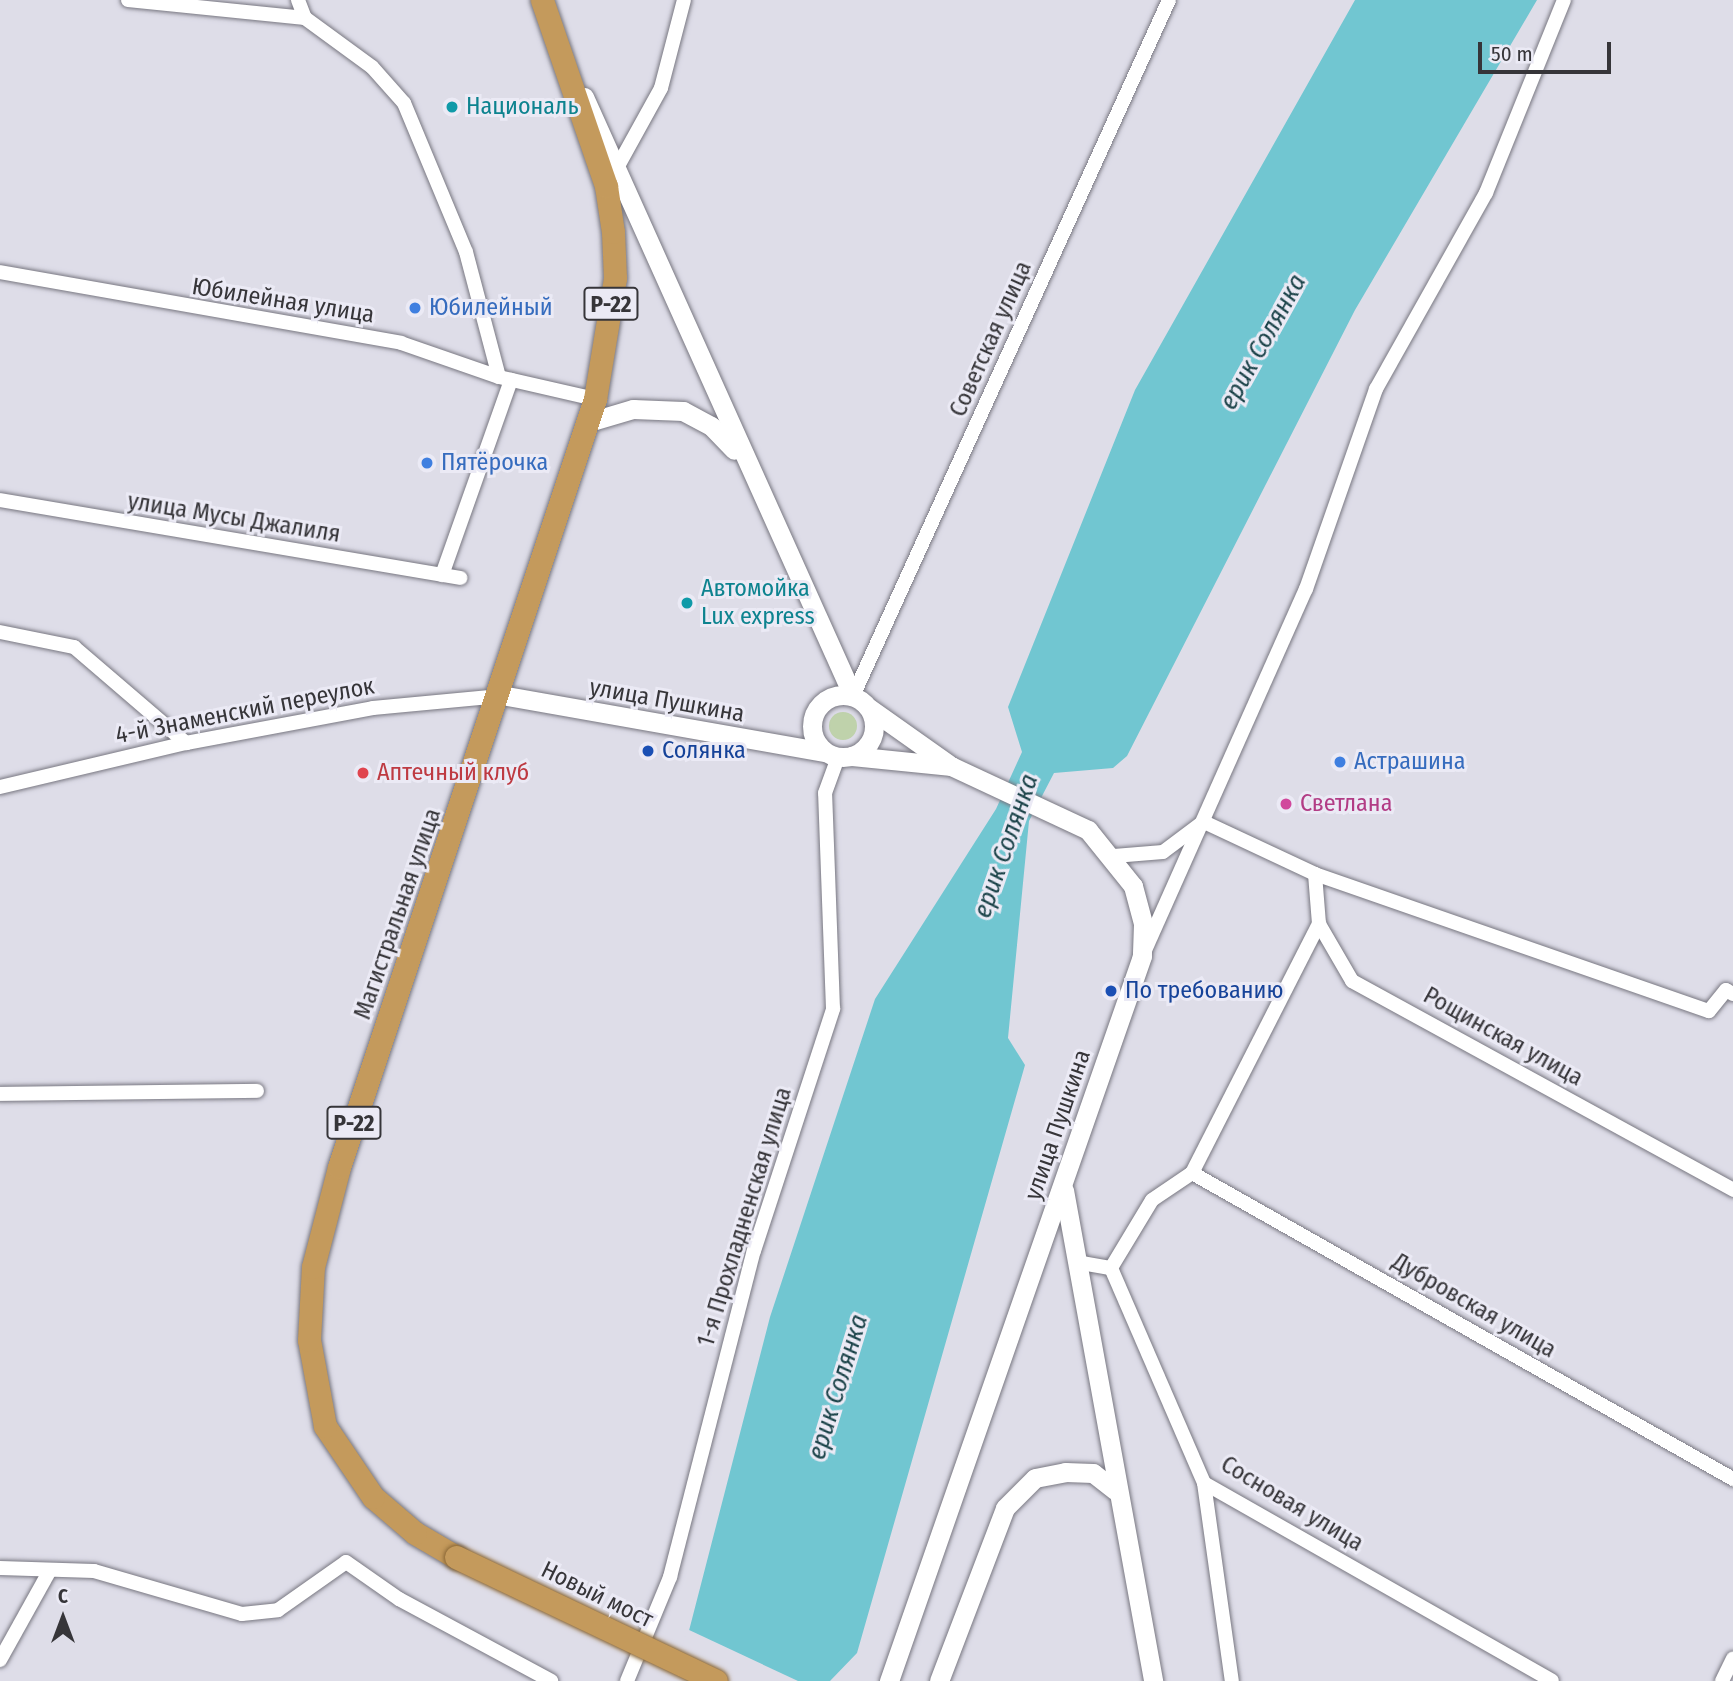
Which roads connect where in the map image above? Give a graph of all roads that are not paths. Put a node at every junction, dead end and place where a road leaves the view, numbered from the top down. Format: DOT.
graph roads {
  1 [pos="128,0"];
  2 [pos="298,0"];
  3 [pos="542,0"];
  4 [pos="684,0"];
  5 [pos="1170,0"];
  6 [pos="1564,0"];
  7 [pos="305,18"];
  8 [pos="569,66"];
  9 [pos="618,166"];
  10 [pos="0,272"];
  11 [pos="505,378"];
  12 [pos="595,399"];
  13 [pos="589,422"];
  14 [pos="754,483"];
  15 [pos="0,500"];
  16 [pos="442,575"];
  17 [pos="460,578"];
  18 [pos="0,632"];
  19 [pos="501,695"];
  20 [pos="861,702"];
  21 [pos="186,743"];
  22 [pos="839,755"];
  23 [pos="951,766"];
  24 [pos="0,787"];
  25 [pos="1204,822"];
  26 [pos="1114,856"];
  27 [pos="1315,874"];
  28 [pos="1319,924"];
  29 [pos="1142,956"];
  30 [pos="1733,993"];
  31 [pos="257,1091"];
  32 [pos="0,1094"];
  33 [pos="1192,1173"];
  34 [pos="1063,1186"];
  35 [pos="1733,1190"];
  36 [pos="1076,1262"];
  37 [pos="1111,1268"];
  38 [pos="1733,1479"];
  39 [pos="1204,1483"];
  40 [pos="1115,1490"];
  41 [pos="456,1557"];
  42 [pos="0,1568"];
  43 [pos="49,1572"];
  44 [pos="1733,1658"];
  45 [pos="0,1660"];
  46 [pos="551,1681"];
  47 [pos="627,1681"];
  48 [pos="716,1681"];
  49 [pos="889,1681"];
  50 [pos="939,1681"];
  51 [pos="1153,1681"];
  52 [pos="1232,1681"];
  53 [pos="1552,1681"];
  54 [pos="1722,1681"];
  1 -- 7 [label="street"];
  2 -- 7 [label="street"];
  3 -- 8 [label="highway, Магистральная улица / Р-22"];
  4 -- 9 [label="street"];
  5 -- 20 [label="street, Советская улица"];
  6 -- 25 [label="street"];
  7 -- 11 [label="street"];
  8 -- 9 [label="main road"];
  8 -- 12 [label="highway, Магистральная улица / Р-22"];
  9 -- 14 [label="main road"];
  10 -- 11 [label="street, Юбилейная улица"];
  11 -- 12 [label="street, Юбилейная улица"];
  11 -- 16 [label="street"];
  12 -- 13 [label="highway, Магистральная улица / Р-22"];
  13 -- 14 [label="main road"];
  13 -- 19 [label="highway, Магистральная улица / Р-22"];
  14 -- 20 [label="main road"];
  15 -- 16 [label="street, улица Мусы Джалиля"];
  16 -- 17 [label="street, улица Мусы Джалиля"];
  18 -- 21 [label="street"];
  19 -- 21 [label="street, 4-й Знаменский переулок"];
  19 -- 22 [label="main road, улица Пушкина"];
  19 -- 41 [label="highway, Магистральная улица / Р-22"];
  20 -- 22 [label="main road"];
  20 -- 22 [label="main road"];
  20 -- 23 [label="main road"];
  21 -- 24 [label="street, 4-й Знаменский переулок"];
  22 -- 23 [label="main road, улица Пушкина"];
  22 -- 47 [label="street, 1-я Прохладненская улица"];
  23 -- 26 [label="main road, улица Пушкина"];
  25 -- 26 [label="street"];
  25 -- 27 [label="street"];
  25 -- 29 [label="street"];
  26 -- 29 [label="main road, улица Пушкина"];
  27 -- 28 [label="street, Рощинская улица"];
  27 -- 30 [label="street"];
  28 -- 33 [label="street"];
  28 -- 35 [label="street, Рощинская улица"];
  29 -- 34 [label="main road, улица Пушкина"];
  31 -- 32 [label="street"];
  33 -- 37 [label="street"];
  33 -- 38 [label="street, Дубровская улица"];
  34 -- 36 [label="main road"];
  34 -- 49 [label="main road, улица Пушкина"];
  36 -- 37 [label="street"];
  36 -- 40 [label="main road"];
  37 -- 39 [label="street, Сосновая улица"];
  39 -- 52 [label="street"];
  39 -- 53 [label="street, Сосновая улица"];
  40 -- 50 [label="main road"];
  40 -- 51 [label="main road"];
  41 -- 48 [label="highway, Новый мост / Р-22, bridge"];
  42 -- 43 [label="street"];
  43 -- 45 [label="street"];
  43 -- 46 [label="street"];
  44 -- 54 [label="street"];
}
